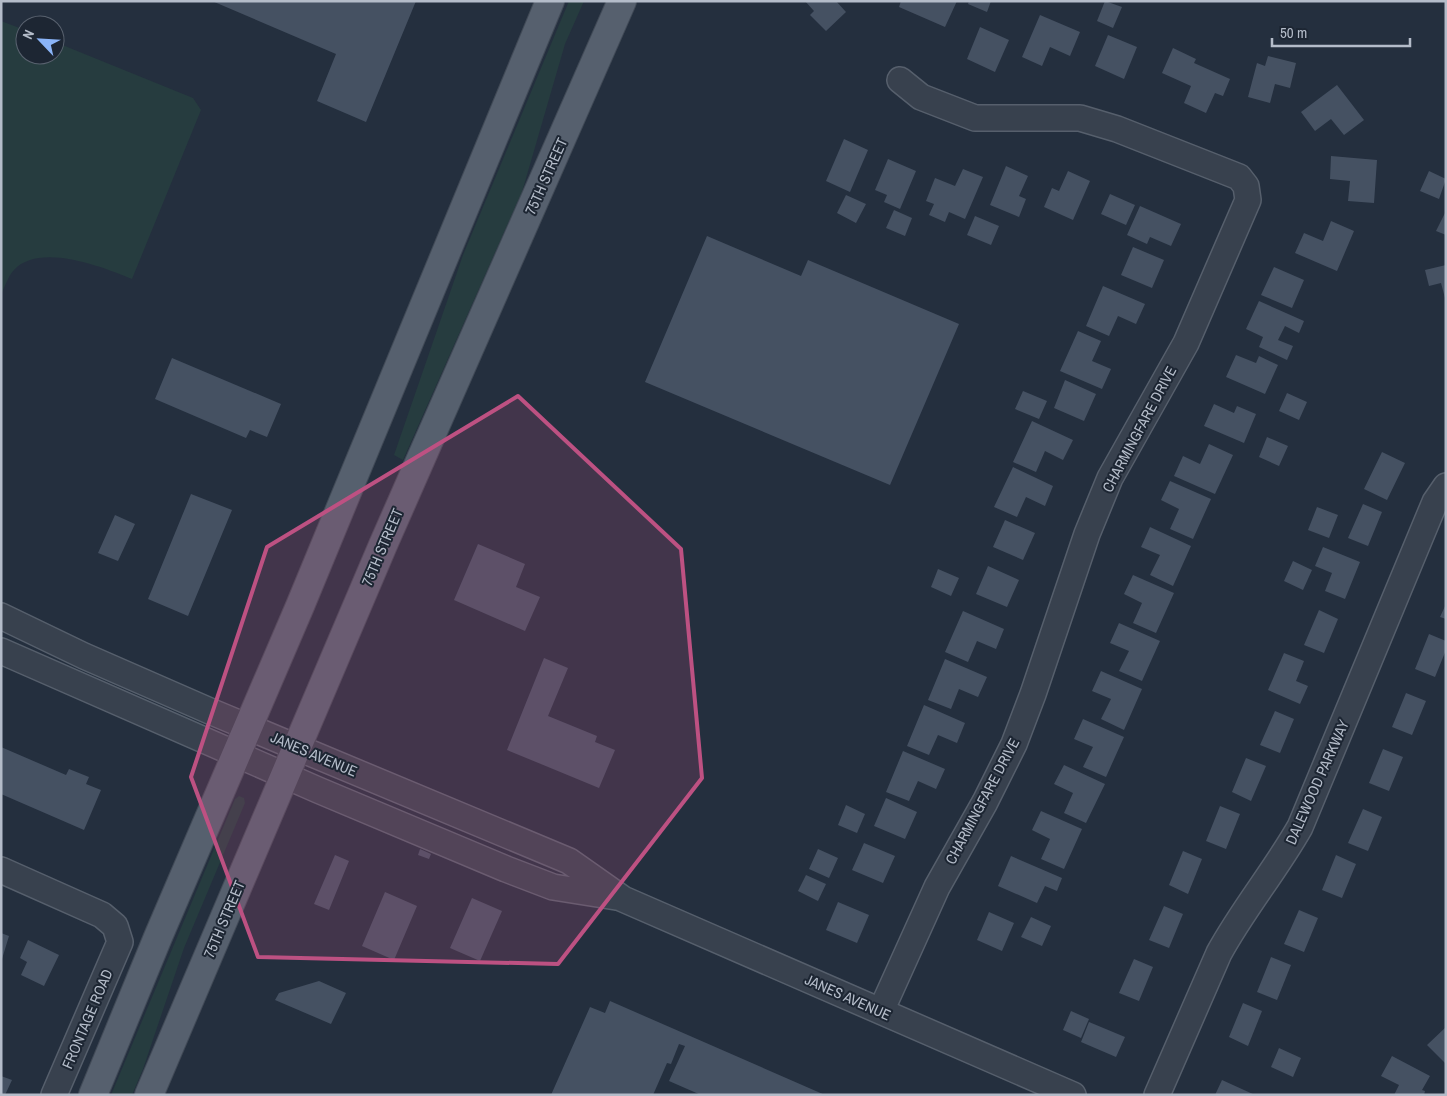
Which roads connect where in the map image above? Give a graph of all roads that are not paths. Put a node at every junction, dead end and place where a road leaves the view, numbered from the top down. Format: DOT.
graph roads {
  1 [pos="550,1"];
  2 [pos="622,1"];
  3 [pos="900,80"];
  4 [pos="1446,486"];
  5 [pos="1,616"];
  6 [pos="1,651"];
  7 [pos="248,727"];
  8 [pos="296,747"];
  9 [pos="237,753"];
  10 [pos="284,775"];
  11 [pos="1,870"];
  12 [pos="623,898"];
  13 [pos="881,1011"];
  14 [pos="54,1095"];
  15 [pos="94,1095"];
  16 [pos="149,1095"];
  17 [pos="1073,1095"];
  18 [pos="1157,1095"];
  1 -- 7 [label="main road"];
  2 -- 8 [label="main road, 75TH STREET"];
  3 -- 13 [label="street, CHARMINGFARE DRIVE"];
  4 -- 18 [label="street, DALEWOOD PARKWAY"];
  5 -- 7 [label="street, JANES AVENUE"];
  6 -- 9 [label="street, JANES AVENUE"];
  7 -- 8 [label="street, JANES AVENUE"];
  7 -- 9 [label="main road"];
  8 -- 10 [label="main road, 75TH STREET"];
  8 -- 12 [label="street, JANES AVENUE"];
  9 -- 10 [label="street, JANES AVENUE"];
  9 -- 15 [label="main road"];
  10 -- 12 [label="street, JANES AVENUE"];
  10 -- 16 [label="main road, 75TH STREET"];
  11 -- 14 [label="street, FRONTAGE ROAD"];
  12 -- 13 [label="street, JANES AVENUE"];
  13 -- 17 [label="street, JANES AVENUE"];
}
